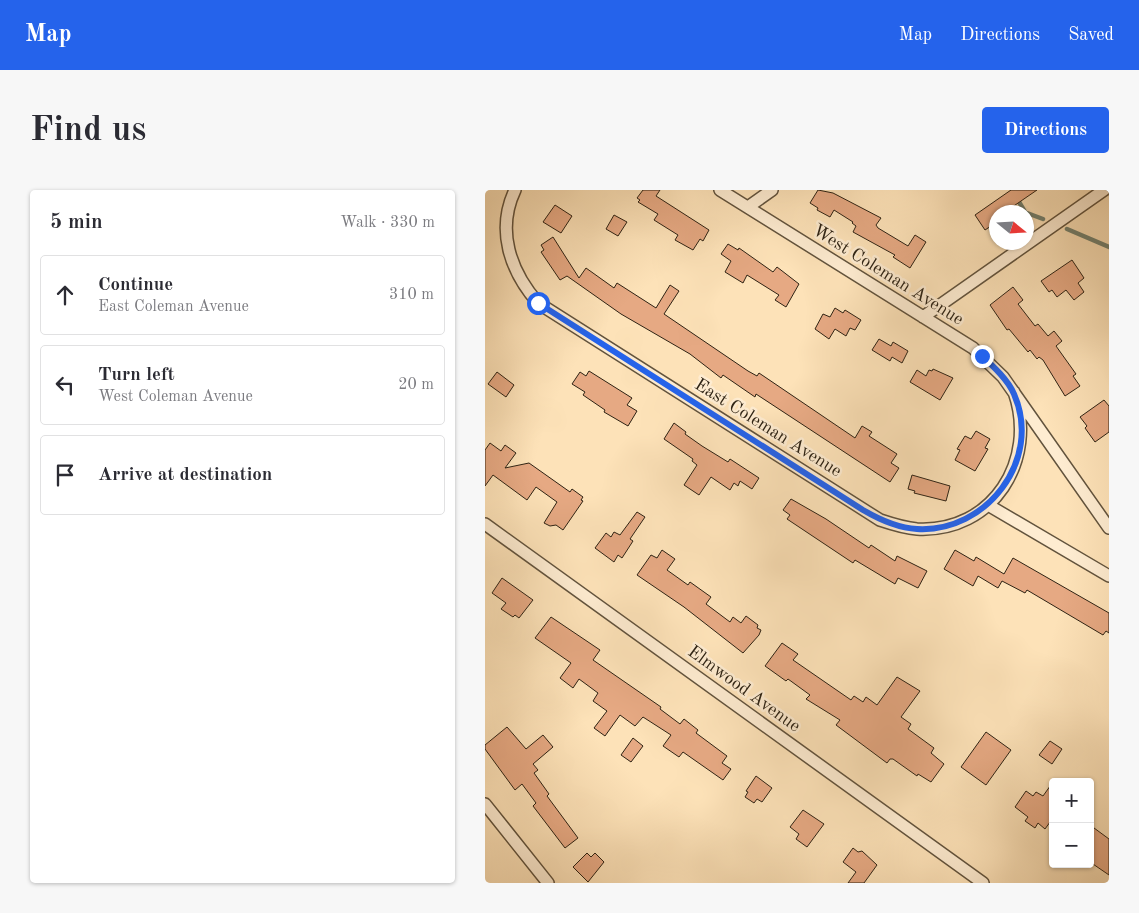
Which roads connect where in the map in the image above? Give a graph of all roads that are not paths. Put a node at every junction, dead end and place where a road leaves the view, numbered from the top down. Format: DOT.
graph roads {
  1 [pos="515,190"];
  2 [pos="720,190"];
  3 [pos="772,190"];
  4 [pos="1105,190"];
  5 [pos="1109,194"];
  6 [pos="748,207"];
  7 [pos="923,317"];
  8 [pos="1014,392"];
  9 [pos="988,506"];
  10 [pos="485,524"];
  11 [pos="1109,528"];
  12 [pos="1109,576"];
  13 [pos="485,804"];
  14 [pos="547,883"];
  15 [pos="983,883"];
  1 -- 9 [label="street, East Coleman Avenue"];
  2 -- 6 [label="street, West Coleman Avenue"];
  3 -- 6 [label="street"];
  4 -- 5 [label="street"];
  4 -- 7 [label="street"];
  6 -- 7 [label="street, West Coleman Avenue"];
  7 -- 8 [label="street, West Coleman Avenue"];
  8 -- 9 [label="street, East Coleman Avenue"];
  8 -- 11 [label="street, West Coleman Avenue"];
  9 -- 12 [label="street"];
  10 -- 15 [label="street, Elmwood Avenue"];
  13 -- 14 [label="street"];
}
